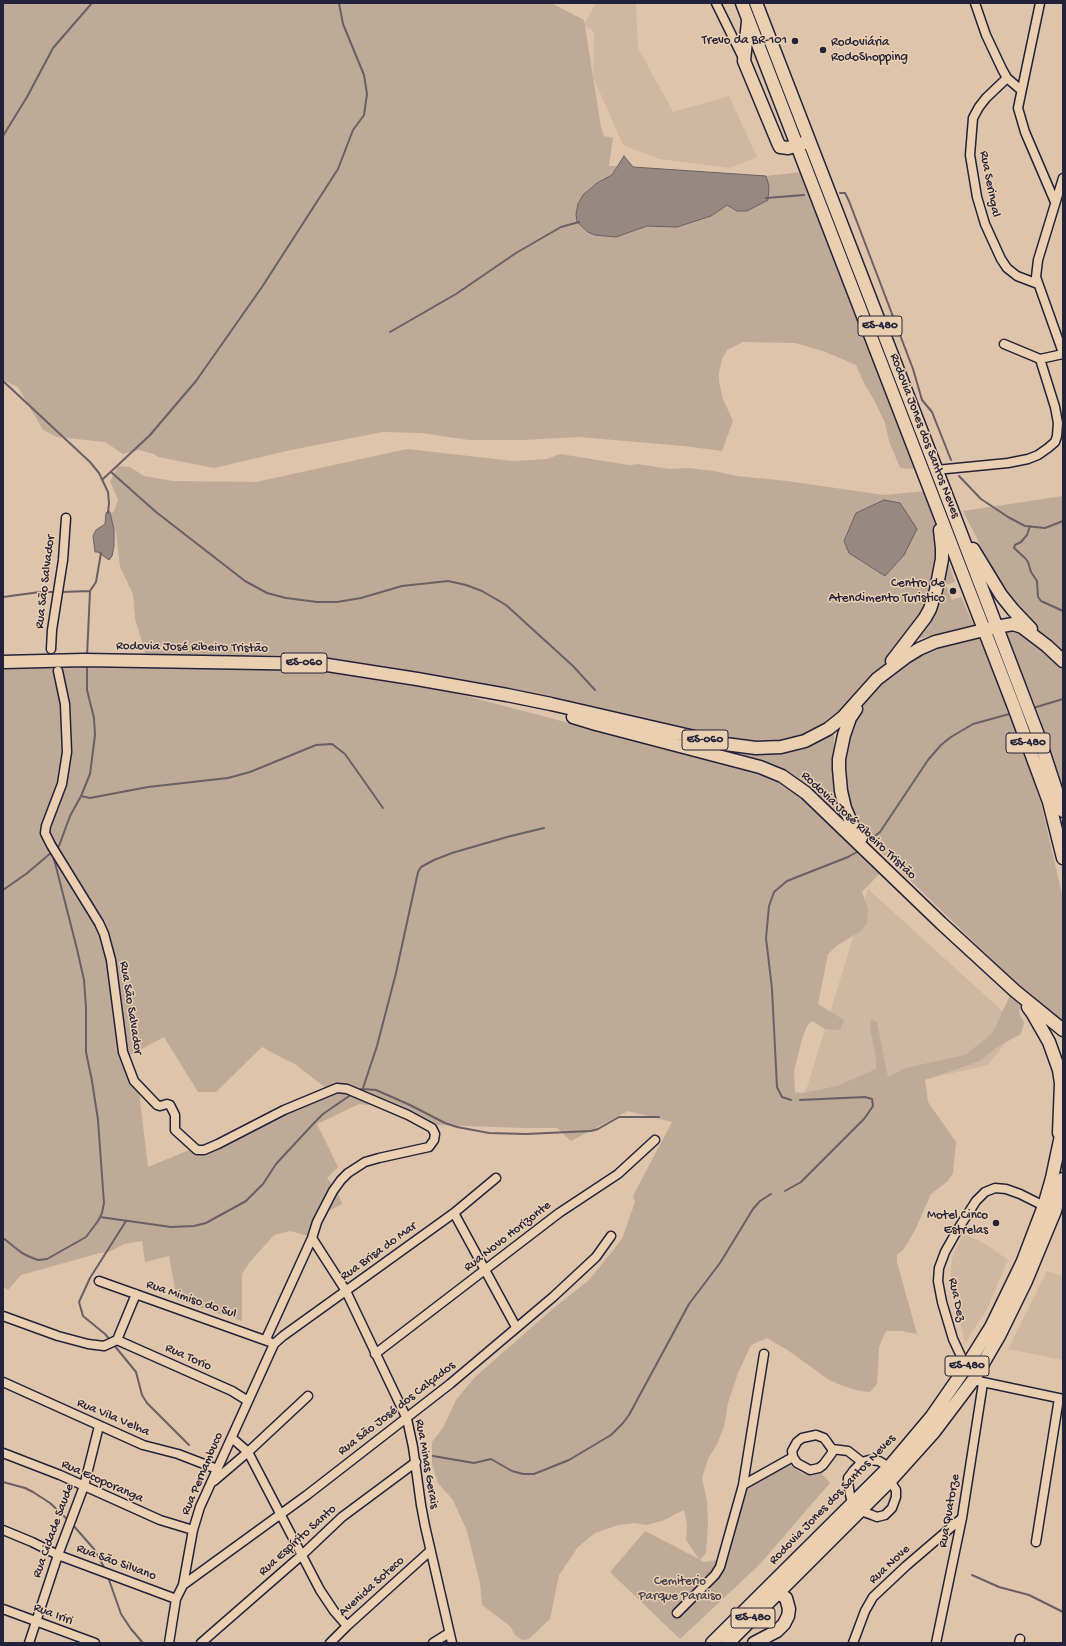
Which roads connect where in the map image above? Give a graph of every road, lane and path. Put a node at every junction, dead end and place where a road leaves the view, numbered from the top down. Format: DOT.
graph roads {
  1 [pos="716,3"];
  2 [pos="742,3"];
  3 [pos="756,3"];
  4 [pos="975,3"];
  5 [pos="1040,3"];
  6 [pos="748,18"];
  7 [pos="744,61"];
  8 [pos="1007,78"];
  9 [pos="1021,90"];
  10 [pos="809,142"];
  11 [pos="797,146"];
  12 [pos="1063,178"];
  13 [pos="1055,202"];
  14 [pos="1038,284"];
  15 [pos="1004,344"];
  16 [pos="1063,354"];
  17 [pos="1040,359"];
  18 [pos="936,470"];
  19 [pos="937,509"];
  20 [pos="952,510"];
  21 [pos="66,518"];
  22 [pos="990,628"];
  23 [pos="1047,646"];
  24 [pos="51,649"];
  25 [pos="1063,661"];
  26 [pos="3,662"];
  27 [pos="58,671"];
  28 [pos="874,683"];
  29 [pos="522,698"];
  30 [pos="1063,811"];
  31 [pos="1063,858"];
  32 [pos="890,873"];
  33 [pos="1015,991"];
  34 [pos="1063,1030"];
  35 [pos="1061,1131"];
  36 [pos="655,1140"];
  37 [pos="496,1178"];
  38 [pos="1063,1179"];
  39 [pos="1063,1192"];
  40 [pos="1044,1206"];
  41 [pos="1056,1206"];
  42 [pos="454,1213"];
  43 [pos="611,1236"];
  44 [pos="312,1238"];
  45 [pos="485,1271"];
  46 [pos="99,1281"];
  47 [pos="346,1291"];
  48 [pos="136,1294"];
  49 [pos="3,1316"];
  50 [pos="516,1327"];
  51 [pos="266,1339"];
  52 [pos="117,1340"];
  53 [pos="274,1344"];
  54 [pos="375,1354"];
  55 [pos="764,1354"];
  56 [pos="966,1367"];
  57 [pos="978,1381"];
  58 [pos="3,1382"];
  59 [pos="308,1396"];
  60 [pos="1061,1398"];
  61 [pos="248,1401"];
  62 [pos="407,1419"];
  63 [pos="99,1426"];
  64 [pos="232,1438"];
  65 [pos="832,1449"];
  66 [pos="248,1452"];
  67 [pos="3,1453"];
  68 [pos="792,1457"];
  69 [pos="416,1462"];
  70 [pos="862,1462"];
  71 [pos="889,1467"];
  72 [pos="217,1469"];
  73 [pos="890,1481"];
  74 [pos="212,1482"];
  75 [pos="743,1485"];
  76 [pos="84,1486"];
  77 [pos="857,1506"];
  78 [pos="280,1514"];
  79 [pos="962,1518"];
  80 [pos="3,1530"];
  81 [pos="193,1530"];
  82 [pos="1036,1542"];
  83 [pos="430,1551"];
  84 [pos="303,1554"];
  85 [pos="58,1555"];
  86 [pos="183,1585"];
  87 [pos="768,1587"];
  88 [pos="779,1593"];
  89 [pos="176,1599"];
  90 [pos="3,1608"];
  91 [pos="677,1613"];
  92 [pos="35,1621"];
  93 [pos="347,1626"];
  94 [pos="449,1633"];
  95 [pos="28,1643"];
  96 [pos="95,1643"];
  97 [pos="169,1643"];
  98 [pos="201,1643"];
  99 [pos="330,1643"];
  100 [pos="433,1643"];
  101 [pos="452,1643"];
  102 [pos="712,1643"];
  103 [pos="728,1643"];
  104 [pos="754,1643"];
  105 [pos="853,1643"];
  106 [pos="936,1643"];
  1 -- 7 [label="street"];
  2 -- 6 [label="main road, Rodovia Jones dos Santos Neves / ES-480"];
  3 -- 10 [label="main road, Rodovia Jones dos Santos Neves / ES-480"];
  4 -- 8 [label="street"];
  5 -- 9 [label="street"];
  6 -- 7 [label="main road"];
  6 -- 11 [label="main road, Rodovia Jones dos Santos Neves / ES-480"];
  7 -- 11 [label="main road"];
  8 -- 9 [label="street"];
  8 -- 14 [label="street, Rua Seringal"];
  9 -- 13 [label="street"];
  10 -- 11 [label="main road"];
  10 -- 18 [label="main road, Rodovia Jones dos Santos Neves / ES-480"];
  11 -- 19 [label="main road, Rodovia Jones dos Santos Neves / ES-480"];
  12 -- 13 [label="street"];
  13 -- 14 [label="street"];
  14 -- 16 [label="street"];
  15 -- 17 [label="street"];
  16 -- 17 [label="street"];
  17 -- 18 [label="street"];
  18 -- 20 [label="main road, Rodovia Jones dos Santos Neves / ES-480"];
  19 -- 22 [label="main road, Rodovia Jones dos Santos Neves / ES-480"];
  19 -- 28 [label="main road"];
  20 -- 22 [label="main road, Rodovia Jones dos Santos Neves / ES-480"];
  20 -- 23 [label="main road"];
  21 -- 24 [label="street, Rua São Salvador"];
  22 -- 23 [label="main road, Rodovia José Ribeiro Tristão / ES-060"];
  22 -- 28 [label="main road, Rodovia José Ribeiro Tristão / ES-060"];
  22 -- 30 [label="main road, Rodovia Jones dos Santos Neves / ES-480"];
  22 -- 31 [label="main road, Rodovia Jones dos Santos Neves / ES-480"];
  23 -- 25 [label="main road, Rodovia José Ribeiro Tristão / ES-060"];
  26 -- 29 [label="main road, Rodovia José Ribeiro Tristão / ES-060"];
  27 -- 44 [label="street, Rua São Salvador"];
  28 -- 29 [label="main road, Rodovia José Ribeiro Tristão / ES-060"];
  28 -- 32 [label="main road"];
  29 -- 32 [label="main road, Rodovia José Ribeiro Tristão / ES-060"];
  32 -- 33 [label="main road, Rodovia José Ribeiro Tristão / ES-060"];
  33 -- 34 [label="main road, Rodovia José Ribeiro Tristão / ES-060"];
  33 -- 35 [label="main road, Rodovia Jones dos Santos Neves"];
  35 -- 40 [label="main road, Rodovia Jones dos Santos Neves / ES-480"];
  36 -- 45 [label="street, Rua Novo Horizonte"];
  37 -- 42 [label="street, Rua Brisa do Mar"];
  38 -- 41 [label="main road, Rodovia Jones dos Santos Neves / ES-480"];
  39 -- 41 [label="main road"];
  40 -- 56 [label="main road, Rodovia Jones dos Santos Neves / ES-480"];
  40 -- 56 [label="street, Rua Dez"];
  41 -- 57 [label="main road, Rodovia Jones dos Santos Neves / ES-480"];
  42 -- 45 [label="street"];
  42 -- 47 [label="street, Rua Brisa do Mar"];
  43 -- 50 [label="street, Rua São José dos Calçados"];
  44 -- 47 [label="street, Rua Minas Gerais"];
  44 -- 51 [label="street"];
  45 -- 50 [label="street"];
  45 -- 54 [label="street, Rua Novo Horizonte"];
  46 -- 48 [label="street, Rua Mimiso do Sul"];
  47 -- 53 [label="street, Rua Brisa do Mar"];
  47 -- 54 [label="street, Rua Minas Gerais"];
  48 -- 51 [label="street, Rua Mimiso do Sul"];
  48 -- 52 [label="street"];
  49 -- 52 [label="street"];
  50 -- 62 [label="street, Rua São José dos Calçados"];
  51 -- 53 [label="street, Rua Mimiso do Sul"];
  52 -- 61 [label="street, Rua Torio"];
  53 -- 61 [label="street, Rua Pernambuco"];
  54 -- 62 [label="street, Rua Minas Gerais"];
  55 -- 75 [label="street"];
  56 -- 71 [label="main road, Rodovia Jones dos Santos Neves / ES-480"];
  57 -- 60 [label="street"];
  57 -- 73 [label="main road, Rodovia Jones dos Santos Neves / ES-480"];
  57 -- 79 [label="street, Rua Quatorze"];
  58 -- 63 [label="street, Rua Vila Velha"];
  59 -- 66 [label="street"];
  60 -- 82 [label="street"];
  61 -- 64 [label="street, Rua Pernambuco"];
  62 -- 69 [label="street, Rua Minas Gerais"];
  62 -- 78 [label="street, Rua São José dos Calçados"];
  63 -- 72 [label="street, Rua Vila Velha"];
  63 -- 76 [label="street, Rua Cidade Saude"];
  64 -- 66 [label="street"];
  64 -- 72 [label="street, Rua Pernambuco"];
  65 -- 68 [label="street"];
  65 -- 68 [label="street"];
  65 -- 70 [label="street"];
  66 -- 74 [label="street"];
  66 -- 78 [label="street"];
  67 -- 76 [label="street, Rua Ecoporanga"];
  68 -- 75 [label="street"];
  69 -- 83 [label="street, Rua Minas Gerais"];
  69 -- 84 [label="street, Rua Espírito Santo"];
  70 -- 71 [label="street"];
  70 -- 77 [label="street"];
  71 -- 77 [label="main road, Rodovia Jones dos Santos Neves / ES-480"];
  72 -- 74 [label="street, Rua Pernambuco"];
  73 -- 77 [label="main road, Rodovia Jones dos Santos Neves / ES-480"];
  73 -- 77 [label="street"];
  74 -- 81 [label="street, Rua Pernambuco"];
  75 -- 91 [label="street"];
  76 -- 81 [label="street, Rua Ecoporanga"];
  76 -- 85 [label="street, Rua Cidade Saude"];
  77 -- 87 [label="main road, Rodovia Jones dos Santos Neves / ES-480"];
  77 -- 88 [label="main road, Rodovia Jones dos Santos Neves / ES-480"];
  78 -- 84 [label="street"];
  78 -- 86 [label="street, Rua São José dos Calçados"];
  79 -- 105 [label="street, Rua Nove"];
  79 -- 106 [label="street, Rua Quatorze"];
  80 -- 85 [label="street, Rua São Silvano"];
  81 -- 86 [label="street, Rua Pernambuco"];
  83 -- 93 [label="street, Avenida Soteco"];
  83 -- 94 [label="street, Rua Minas Gerais"];
  84 -- 93 [label="street"];
  84 -- 98 [label="street, Rua Espírito Santo"];
  85 -- 89 [label="street, Rua São Silvano"];
  85 -- 92 [label="street, Rua Cidade Saude"];
  86 -- 89 [label="street, Rua Pernambuco"];
  87 -- 88 [label="main road"];
  87 -- 102 [label="main road, Rodovia Jones dos Santos Neves / ES-480"];
  88 -- 103 [label="main road, Rodovia Jones dos Santos Neves / ES-480"];
  88 -- 104 [label="main road"];
  89 -- 97 [label="street, Rua Pernambuco"];
  90 -- 92 [label="street, Rua Iriri"];
  92 -- 95 [label="street, Rua Cidade Saude"];
  92 -- 96 [label="street, Rua Iriri"];
  93 -- 99 [label="street, Avenida Soteco"];
  94 -- 100 [label="street"];
  94 -- 101 [label="street, Rua Minas Gerais"];
}
